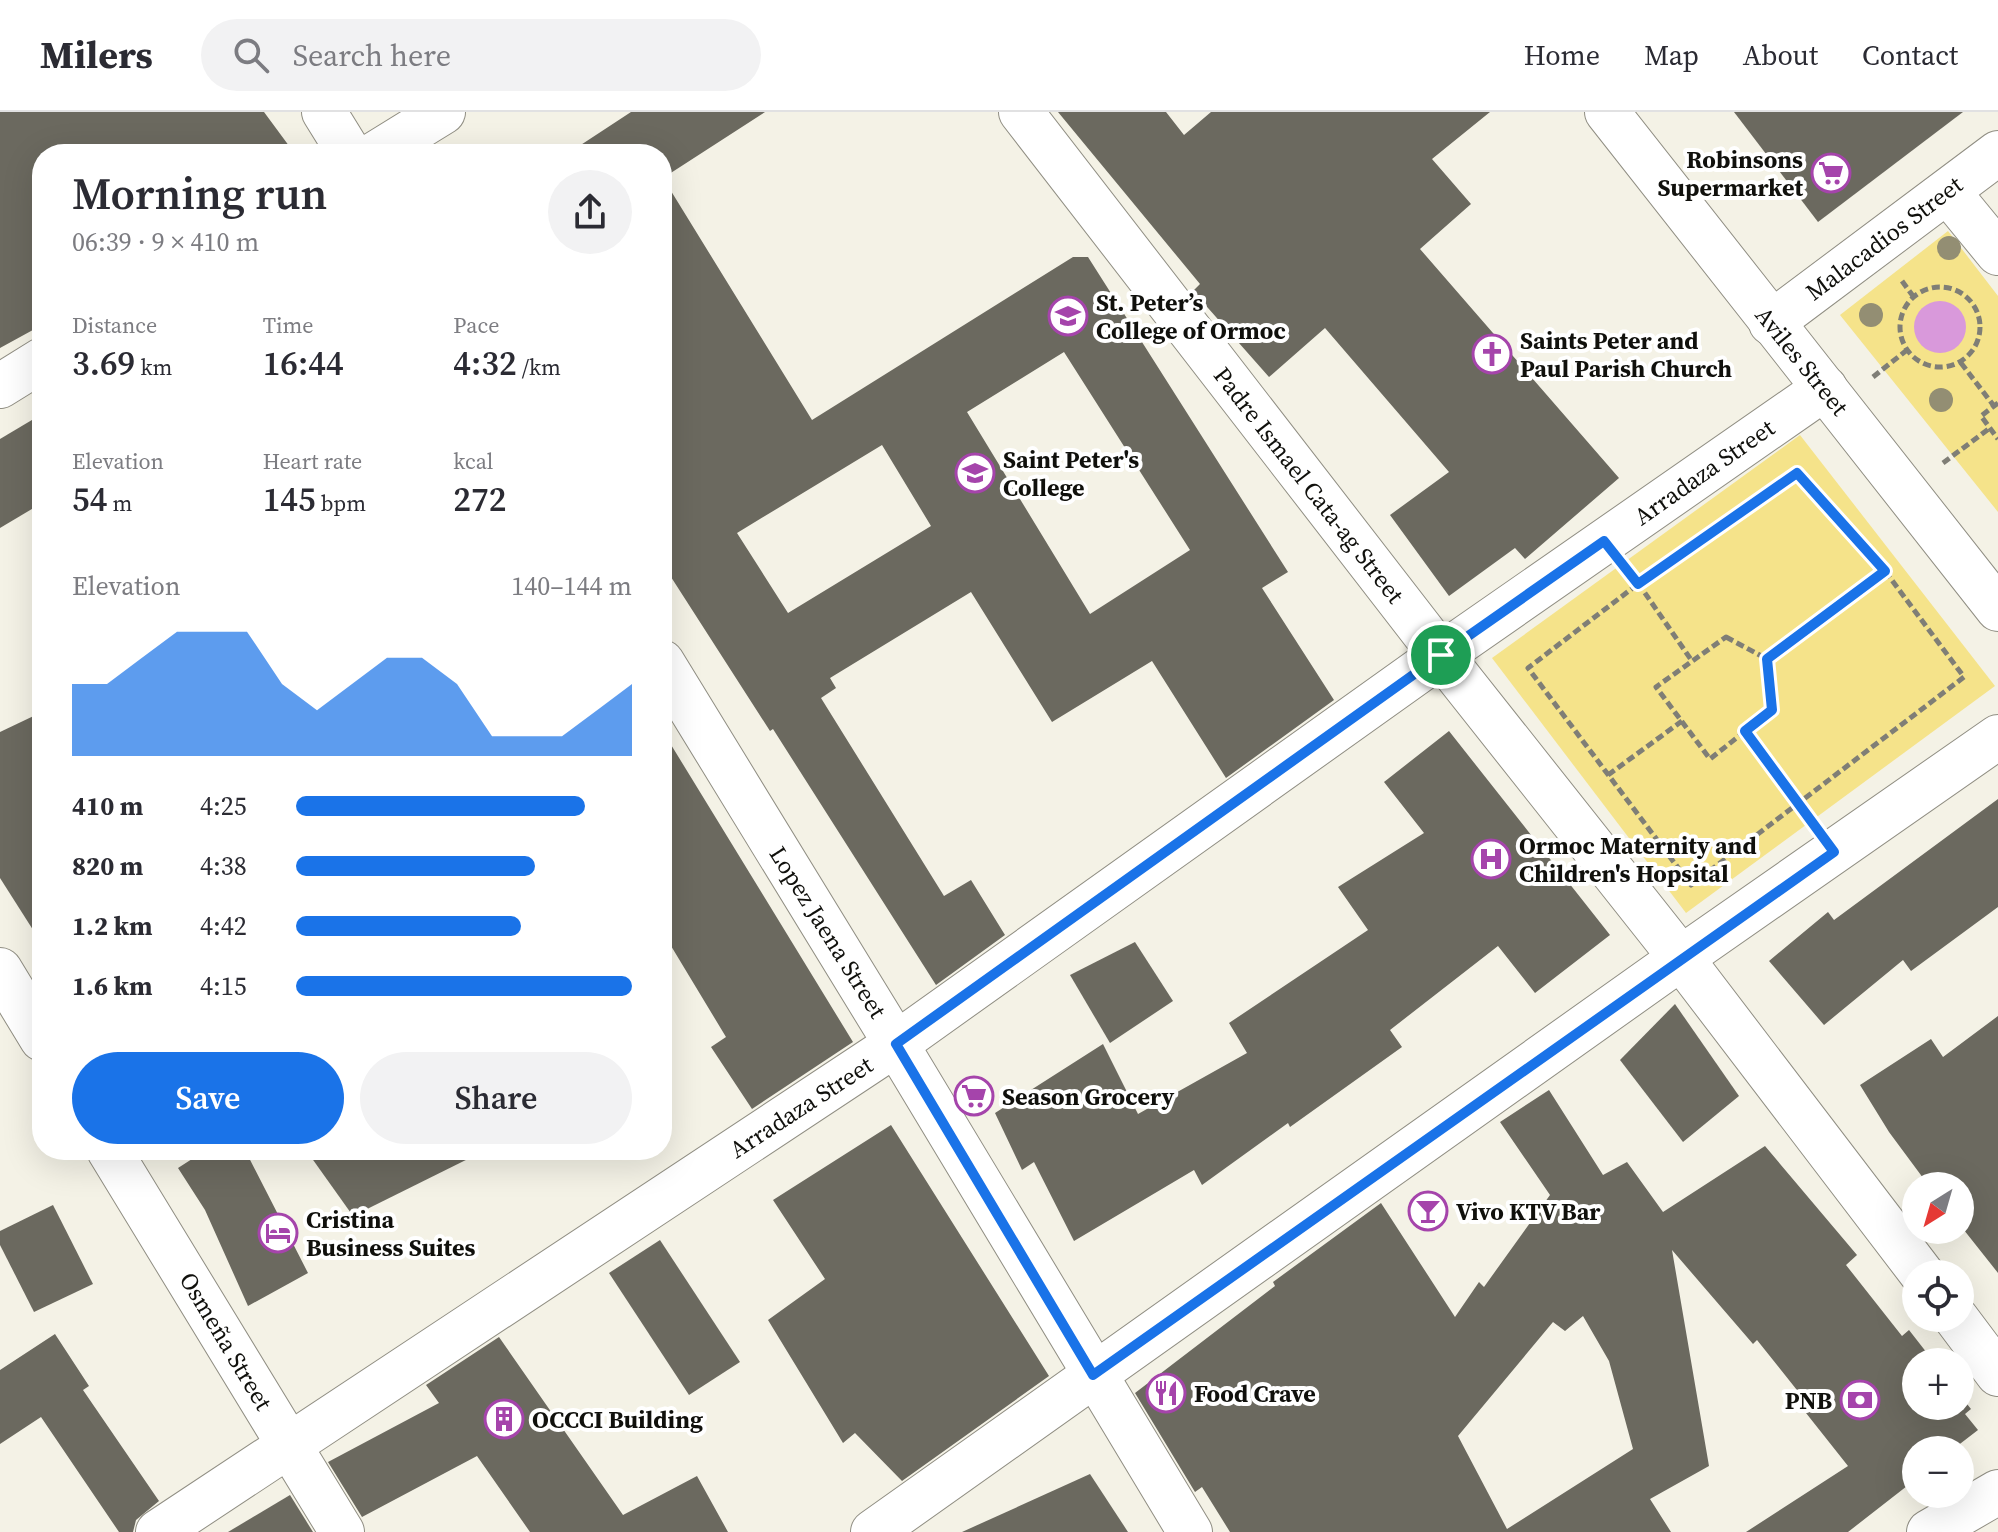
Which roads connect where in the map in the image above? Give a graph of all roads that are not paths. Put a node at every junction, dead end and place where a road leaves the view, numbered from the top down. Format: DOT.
graph roads {
  1 [pos="324,112"];
  2 [pos="443,112"];
  3 [pos="1021,112"];
  4 [pos="1607,112"];
  5 [pos="344,144"];
  6 [pos="391,144"];
  7 [pos="1998,153"];
  8 [pos="1948,192"];
  9 [pos="1998,253"];
  10 [pos="1771,323"];
  11 [pos="32,366"];
  12 [pos="0,386"];
  13 [pos="1825,388"];
  14 [pos="1998,609"];
  15 [pos="1441,655"];
  16 [pos="672,678"];
  17 [pos="1998,737"];
  18 [pos="1681,958"];
  19 [pos="0,970"];
  20 [pos="32,1023"];
  21 [pos="896,1044"];
  22 [pos="115,1160"];
  23 [pos="1911,1260"];
  24 [pos="1966,1332"];
  25 [pos="1998,1374"];
  26 [pos="1093,1375"];
  27 [pos="289,1445"];
  28 [pos="1998,1492"];
  29 [pos="158,1532"];
  30 [pos="342,1532"];
  31 [pos="873,1532"];
  32 [pos="1190,1532"];
  33 [pos="1929,1532"];
  1 -- 5 [label="main road"];
  2 -- 6 [label="main road"];
  3 -- 15 [label="main road, Padre Ismael Cata-ag Street"];
  4 -- 10 [label="main road, Aviles Street"];
  7 -- 8 [label="main road, Malacadios Street"];
  8 -- 9 [label="main road"];
  8 -- 10 [label="main road, Malacadios Street"];
  10 -- 13 [label="main road, Aviles Street"];
  11 -- 12 [label="main road"];
  13 -- 14 [label="main road, Aviles Street"];
  13 -- 15 [label="main road, Arradaza Street"];
  15 -- 18 [label="main road, Padre Ismael Cata-ag Street"];
  15 -- 21 [label="main road, Arradaza Street"];
  16 -- 21 [label="main road, Lopez Jaena Street"];
  17 -- 18 [label="main road"];
  18 -- 23 [label="main road, Padre Ismael Cata-ag Street"];
  18 -- 26 [label="main road"];
  19 -- 20 [label="main road"];
  21 -- 26 [label="main road, Lopez Jaena Street"];
  21 -- 27 [label="main road, Arradaza Street"];
  22 -- 27 [label="main road, Osmeña Street"];
  24 -- 25 [label="main road"];
  26 -- 31 [label="main road"];
  26 -- 32 [label="main road, Lopez Jaena Street"];
  27 -- 29 [label="main road, Arradaza Street"];
  27 -- 30 [label="main road, Osmeña Street"];
  28 -- 33 [label="main road"];
}
